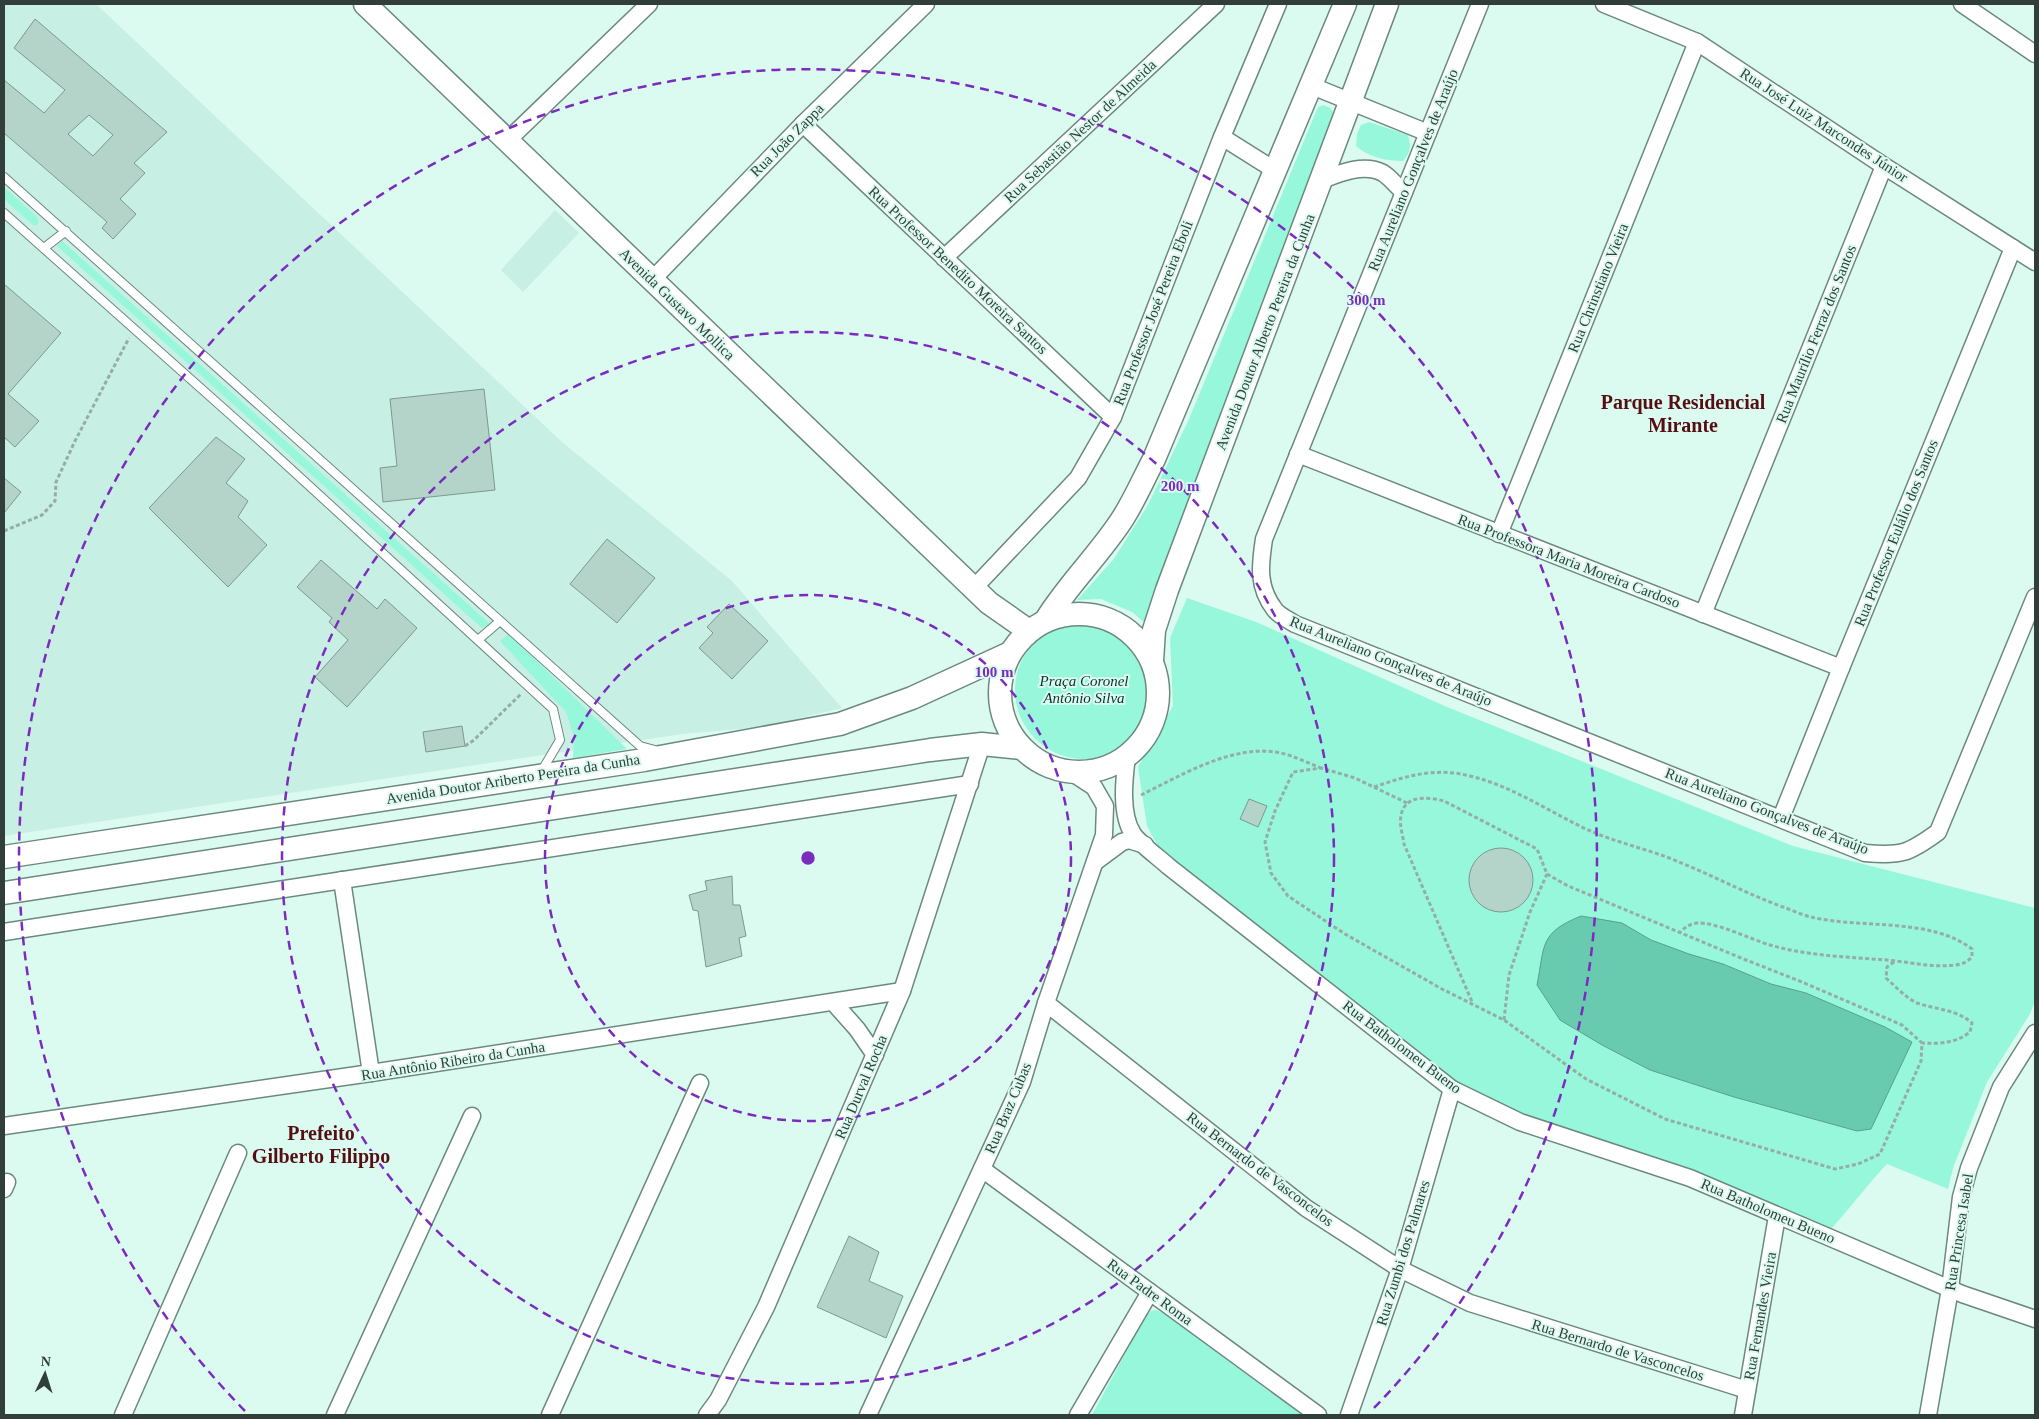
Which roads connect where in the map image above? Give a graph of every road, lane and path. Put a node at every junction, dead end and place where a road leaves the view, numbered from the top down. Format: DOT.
graph roads {
  1 [pos="365,4"];
  2 [pos="649,4"];
  3 [pos="926,4"];
  4 [pos="1216,4"];
  5 [pos="1278,4"];
  6 [pos="1345,4"];
  7 [pos="1387,4"];
  8 [pos="1480,4"];
  9 [pos="1604,4"];
  10 [pos="1962,4"];
  11 [pos="1697,42"];
  12 [pos="2035,54"];
  13 [pos="1312,86"];
  14 [pos="1351,102"];
  15 [pos="802,124"];
  16 [pos="1428,133"];
  17 [pos="1222,137"];
  18 [pos="507,141"];
  19 [pos="1884,166"];
  20 [pos="1276,171"];
  21 [pos="4,176"];
  22 [pos="1322,180"];
  23 [pos="1404,192"];
  24 [pos="4,213"];
  25 [pos="66,231"];
  26 [pos="44,248"];
  27 [pos="2013,248"];
  28 [pos="944,258"];
  29 [pos="2035,262"];
  30 [pos="652,280"];
  31 [pos="134,328"];
  32 [pos="1113,417"];
  33 [pos="1298,454"];
  34 [pos="4,531"];
  35 [pos="1499,534"];
  36 [pos="981,596"];
  37 [pos="2035,597"];
  38 [pos="1703,614"];
  39 [pos="500,621"];
  40 [pos="1037,625"];
  41 [pos="478,640"];
  42 [pos="1011,651"];
  43 [pos="1152,662"];
  44 [pos="1841,668"];
  45 [pos="529,687"];
  46 [pos="982,744"];
  47 [pos="465,746"];
  48 [pos="1021,748"];
  49 [pos="674,754"];
  50 [pos="1127,756"];
  51 [pos="1321,768"];
  52 [pos="1071,772"];
  53 [pos="538,776"];
  54 [pos="970,784"];
  55 [pos="1373,787"];
  56 [pos="1124,802"];
  57 [pos="1407,803"];
  58 [pos="1781,818"];
  59 [pos="1145,845"];
  60 [pos="4,857"];
  61 [pos="1095,862"];
  62 [pos="1547,874"];
  63 [pos="342,880"];
  64 [pos="4,893"];
  65 [pos="4,932"];
  66 [pos="1680,932"];
  67 [pos="1897,961"];
  68 [pos="902,991"];
  69 [pos="832,1002"];
  70 [pos="1046,1003"];
  71 [pos="1473,1004"];
  72 [pos="1504,1020"];
  73 [pos="2035,1033"];
  74 [pos="1922,1043"];
  75 [pos="875,1055"];
  76 [pos="371,1073"];
  77 [pos="700,1083"];
  78 [pos="1452,1088"];
  79 [pos="472,1116"];
  80 [pos="4,1126"];
  81 [pos="238,1153"];
  82 [pos="982,1169"];
  83 [pos="1777,1216"];
  84 [pos="1400,1269"];
  85 [pos="1950,1289"];
  86 [pos="1150,1292"];
  87 [pos="2018,1315"];
  88 [pos="2035,1319"];
  89 [pos="2035,1326"];
  90 [pos="1748,1390"];
  91 [pos="123,1415"];
  92 [pos="335,1415"];
  93 [pos="550,1415"];
  94 [pos="707,1415"];
  95 [pos="868,1415"];
  96 [pos="1078,1415"];
  97 [pos="1318,1415"];
  98 [pos="1349,1415"];
  99 [pos="1743,1415"];
  100 [pos="1928,1415"];
  1 -- 18 [label="main road, Avenida Gustavo Mollica"];
  2 -- 18 [label="street"];
  3 -- 15 [label="street, Rua João Zappa"];
  4 -- 28 [label="street, Rua Sebastião Nestor de Almeida"];
  5 -- 17 [label="street, Rua Professor José Pereira Eboli"];
  6 -- 13 [label="main road"];
  7 -- 14 [label="main road, Avenida Doutor Alberto Pereira da Cunha"];
  8 -- 16 [label="street, Rua Aureliano Gonçalves de Araújo"];
  9 -- 11 [label="street, Rua José Luiz Marcondes Júnior"];
  10 -- 12 [label="street"];
  11 -- 19 [label="street, Rua José Luiz Marcondes Júnior"];
  11 -- 35 [label="street, Rua Chrinstiano Vieira"];
  13 -- 14 [label="street"];
  13 -- 20 [label="main road"];
  14 -- 16 [label="street"];
  14 -- 22 [label="main road, Avenida Doutor Alberto Pereira da Cunha"];
  15 -- 28 [label="street, Rua Professor Benedito Moreira Santos"];
  15 -- 30 [label="street, Rua João Zappa"];
  16 -- 23 [label="street, Rua Aureliano Gonçalves de Araújo"];
  17 -- 20 [label="street"];
  17 -- 32 [label="street, Rua Professor José Pereira Eboli"];
  18 -- 30 [label="main road, Avenida Gustavo Mollica"];
  19 -- 27 [label="street, Rua José Luiz Marcondes Júnior"];
  19 -- 38 [label="street, Rua Maurílio Ferraz dos Santos"];
  20 -- 40 [label="main road"];
  21 -- 25 [label="lane"];
  22 -- 23 [label="street"];
  22 -- 43 [label="main road, Avenida Doutor Alberto Pereira da Cunha"];
  23 -- 33 [label="street, Rua Aureliano Gonçalves de Araújo"];
  24 -- 26 [label="lane"];
  25 -- 26 [label="lane"];
  25 -- 39 [label="lane"];
  26 -- 31 [label="lane"];
  27 -- 29 [label="street, Rua José Luiz Marcondes Júnior"];
  27 -- 44 [label="street, Rua Professor Eulálio dos Santos"];
  28 -- 32 [label="street, Rua Professor Benedito Moreira Santos"];
  30 -- 36 [label="main road, Avenida Gustavo Mollica"];
  31 -- 34 [label="path"];
  31 -- 41 [label="lane"];
  32 -- 36 [label="street, Rua Professor José Pereira Eboli"];
  33 -- 35 [label="street, Rua Professora Maria Moreira Cardoso"];
  33 -- 58 [label="street, Rua Aureliano Gonçalves de Araújo"];
  35 -- 38 [label="street, Rua Professora Maria Moreira Cardoso"];
  36 -- 40 [label="main road, Avenida Gustavo Mollica"];
  36 -- 42 [label="main road, Avenida Gustavo Mollica"];
  37 -- 58 [label="street, Rua Aureliano Gonçalves de Araújo"];
  38 -- 44 [label="street, Rua Professora Maria Moreira Cardoso"];
  39 -- 41 [label="lane"];
  39 -- 49 [label="lane"];
  40 -- 42 [label="main road"];
  40 -- 43 [label="main road"];
  41 -- 45 [label="lane"];
  42 -- 48 [label="main road"];
  42 -- 49 [label="main road, Avenida Doutor Ariberto Pereira da Cunha"];
  43 -- 50 [label="main road"];
  44 -- 58 [label="street, Rua Professor Eulálio dos Santos"];
  45 -- 47 [label="path"];
  45 -- 53 [label="lane"];
  46 -- 48 [label="main road"];
  46 -- 54 [label="street, Rua Durval Rocha"];
  46 -- 64 [label="main road"];
  48 -- 52 [label="main road"];
  49 -- 53 [label="main road, Avenida Doutor Ariberto Pereira da Cunha"];
  50 -- 52 [label="main road"];
  50 -- 56 [label="street, Rua Batholomeu Bueno"];
  51 -- 55 [label="path"];
  51 -- 56 [label="path"];
  51 -- 71 [label="path"];
  52 -- 61 [label="street, Rua Braz Cubas"];
  53 -- 60 [label="main road, Avenida Doutor Ariberto Pereira da Cunha"];
  54 -- 63 [label="street"];
  54 -- 68 [label="street, Rua Durval Rocha"];
  55 -- 57 [label="path"];
  55 -- 67 [label="path"];
  56 -- 59 [label="street, Rua Batholomeu Bueno"];
  57 -- 62 [label="path"];
  57 -- 71 [label="path"];
  59 -- 61 [label="street"];
  59 -- 78 [label="street, Rua Batholomeu Bueno"];
  61 -- 70 [label="street, Rua Braz Cubas"];
  62 -- 66 [label="path"];
  62 -- 72 [label="path"];
  63 -- 65 [label="street"];
  63 -- 76 [label="street"];
  66 -- 67 [label="path"];
  66 -- 74 [label="path"];
  67 -- 74 [label="path"];
  68 -- 69 [label="street, Rua Antônio Ribeiro da Cunha"];
  68 -- 75 [label="street, Rua Durval Rocha"];
  69 -- 75 [label="street"];
  69 -- 76 [label="street, Rua Antônio Ribeiro da Cunha"];
  70 -- 82 [label="street, Rua Braz Cubas"];
  70 -- 84 [label="street, Rua Bernardo de Vasconcelos"];
  71 -- 72 [label="path"];
  72 -- 74 [label="path"];
  73 -- 85 [label="street, Rua Princesa Isabel"];
  75 -- 94 [label="street, Rua Durval Rocha"];
  76 -- 80 [label="street, Rua Antônio Ribeiro da Cunha"];
  77 -- 93 [label="street"];
  78 -- 83 [label="street, Rua Batholomeu Bueno"];
  78 -- 84 [label="street, Rua Zumbi dos Palmares"];
  79 -- 92 [label="street"];
  81 -- 91 [label="street"];
  82 -- 86 [label="street, Rua Padre Roma"];
  82 -- 95 [label="street, Rua Braz Cubas"];
  83 -- 85 [label="street, Rua Batholomeu Bueno"];
  83 -- 90 [label="street, Rua Fernandes Vieira"];
  84 -- 90 [label="street, Rua Bernardo de Vasconcelos"];
  84 -- 98 [label="street, Rua Zumbi dos Palmares"];
  85 -- 87 [label="street, Rua Batholomeu Bueno"];
  85 -- 100 [label="street, Rua Princesa Isabel"];
  86 -- 96 [label="street"];
  86 -- 97 [label="street, Rua Padre Roma"];
  87 -- 88 [label="street"];
  87 -- 89 [label="street"];
  90 -- 99 [label="street, Rua Fernandes Vieira"];
}
